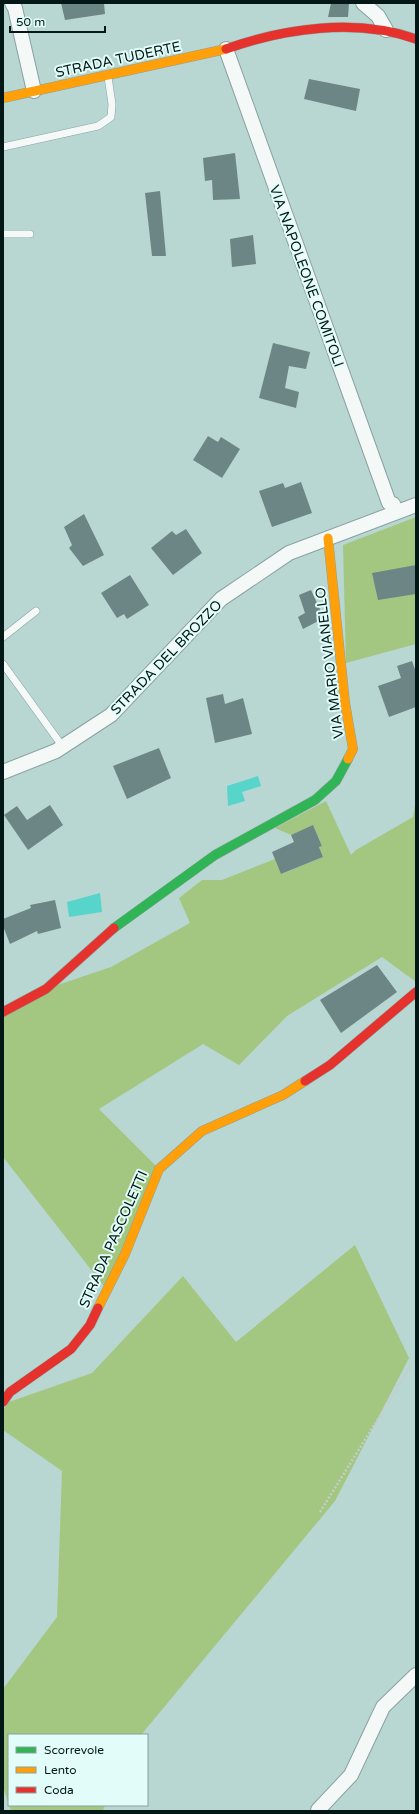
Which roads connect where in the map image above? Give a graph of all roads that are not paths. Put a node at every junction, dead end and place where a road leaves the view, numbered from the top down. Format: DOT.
graph roads {
  1 [pos="12,3"];
  2 [pos="363,3"];
  3 [pos="392,32"];
  4 [pos="416,33"];
  5 [pos="416,39"];
  6 [pos="232,48"];
  7 [pos="107,75"];
  8 [pos="34,91"];
  9 [pos="3,98"];
  10 [pos="3,148"];
  11 [pos="3,234"];
  12 [pos="30,234"];
  13 [pos="416,505"];
  14 [pos="393,508"];
  15 [pos="328,538"];
  16 [pos="36,611"];
  17 [pos="3,637"];
  18 [pos="3,664"];
  19 [pos="63,747"];
  20 [pos="3,772"];
  21 [pos="416,992"];
  22 [pos="416,1000"];
  23 [pos="403,1003"];
  24 [pos="3,1012"];
  25 [pos="3,1402"];
  26 [pos="416,1675"];
  27 [pos="317,1810"];
  1 -- 8 [label="street"];
  2 -- 3 [label="street"];
  3 -- 4 [label="street, STRADA TUDERTE"];
  3 -- 5 [label="street, STRADA TUDERTE"];
  3 -- 6 [label="street, STRADA TUDERTE"];
  6 -- 7 [label="street, STRADA TUDERTE"];
  6 -- 14 [label="street, VIA NAPOLEONE COMITOLI"];
  7 -- 8 [label="street, STRADA TUDERTE"];
  7 -- 10 [label="lane"];
  8 -- 9 [label="street, STRADA TUDERTE"];
  11 -- 12 [label="lane"];
  13 -- 14 [label="street, STRADA DEL BROZZO"];
  14 -- 15 [label="street, STRADA DEL BROZZO"];
  15 -- 19 [label="street, STRADA DEL BROZZO"];
  15 -- 24 [label="street, VIA MARIO VIANELLO"];
  16 -- 17 [label="lane"];
  18 -- 19 [label="lane"];
  19 -- 20 [label="street, STRADA DEL BROZZO"];
  21 -- 23 [label="street, STRADA PASCOLETTI"];
  22 -- 23 [label="lane"];
  23 -- 25 [label="street, STRADA PASCOLETTI"];
  26 -- 27 [label="street"];
}
